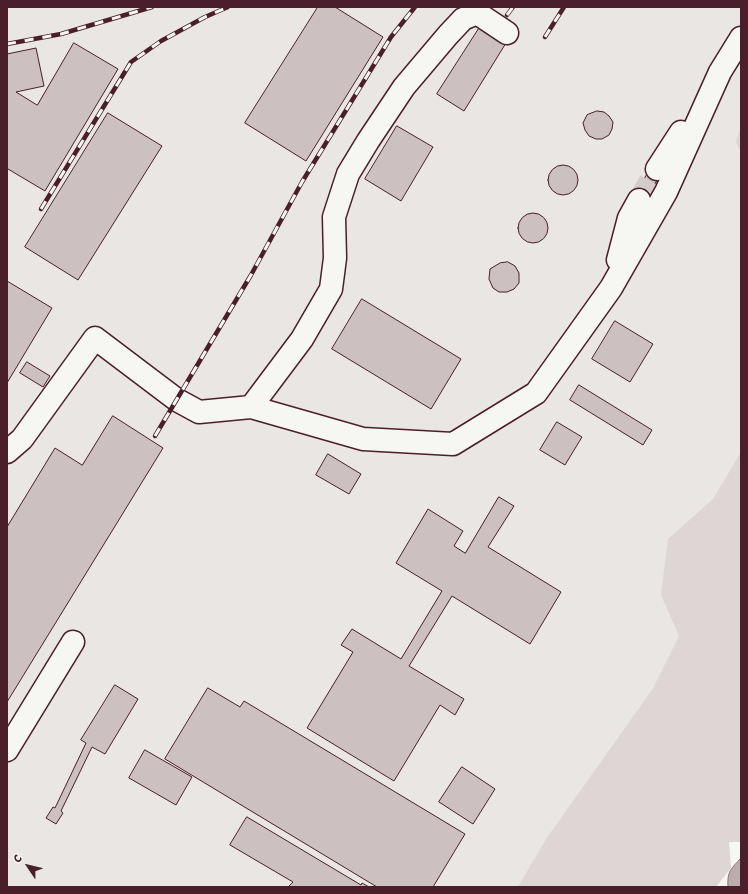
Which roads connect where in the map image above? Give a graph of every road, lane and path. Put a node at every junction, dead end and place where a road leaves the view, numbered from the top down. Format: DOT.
graph roads {
  1 [pos="507,33"];
  2 [pos="741,38"];
  3 [pos="720,72"];
  4 [pos="657,169"];
  5 [pos="639,200"];
  6 [pos="611,288"];
  7 [pos="251,407"];
  8 [pos="7,452"];
  9 [pos="73,642"];
  10 [pos="7,750"];
  1 -- 7 [label="lane"];
  2 -- 3 [label="lane"];
  3 -- 4 [label="lane"];
  3 -- 6 [label="lane"];
  5 -- 6 [label="lane"];
  6 -- 7 [label="lane"];
  7 -- 8 [label="lane"];
  9 -- 10 [label="lane"];
}
